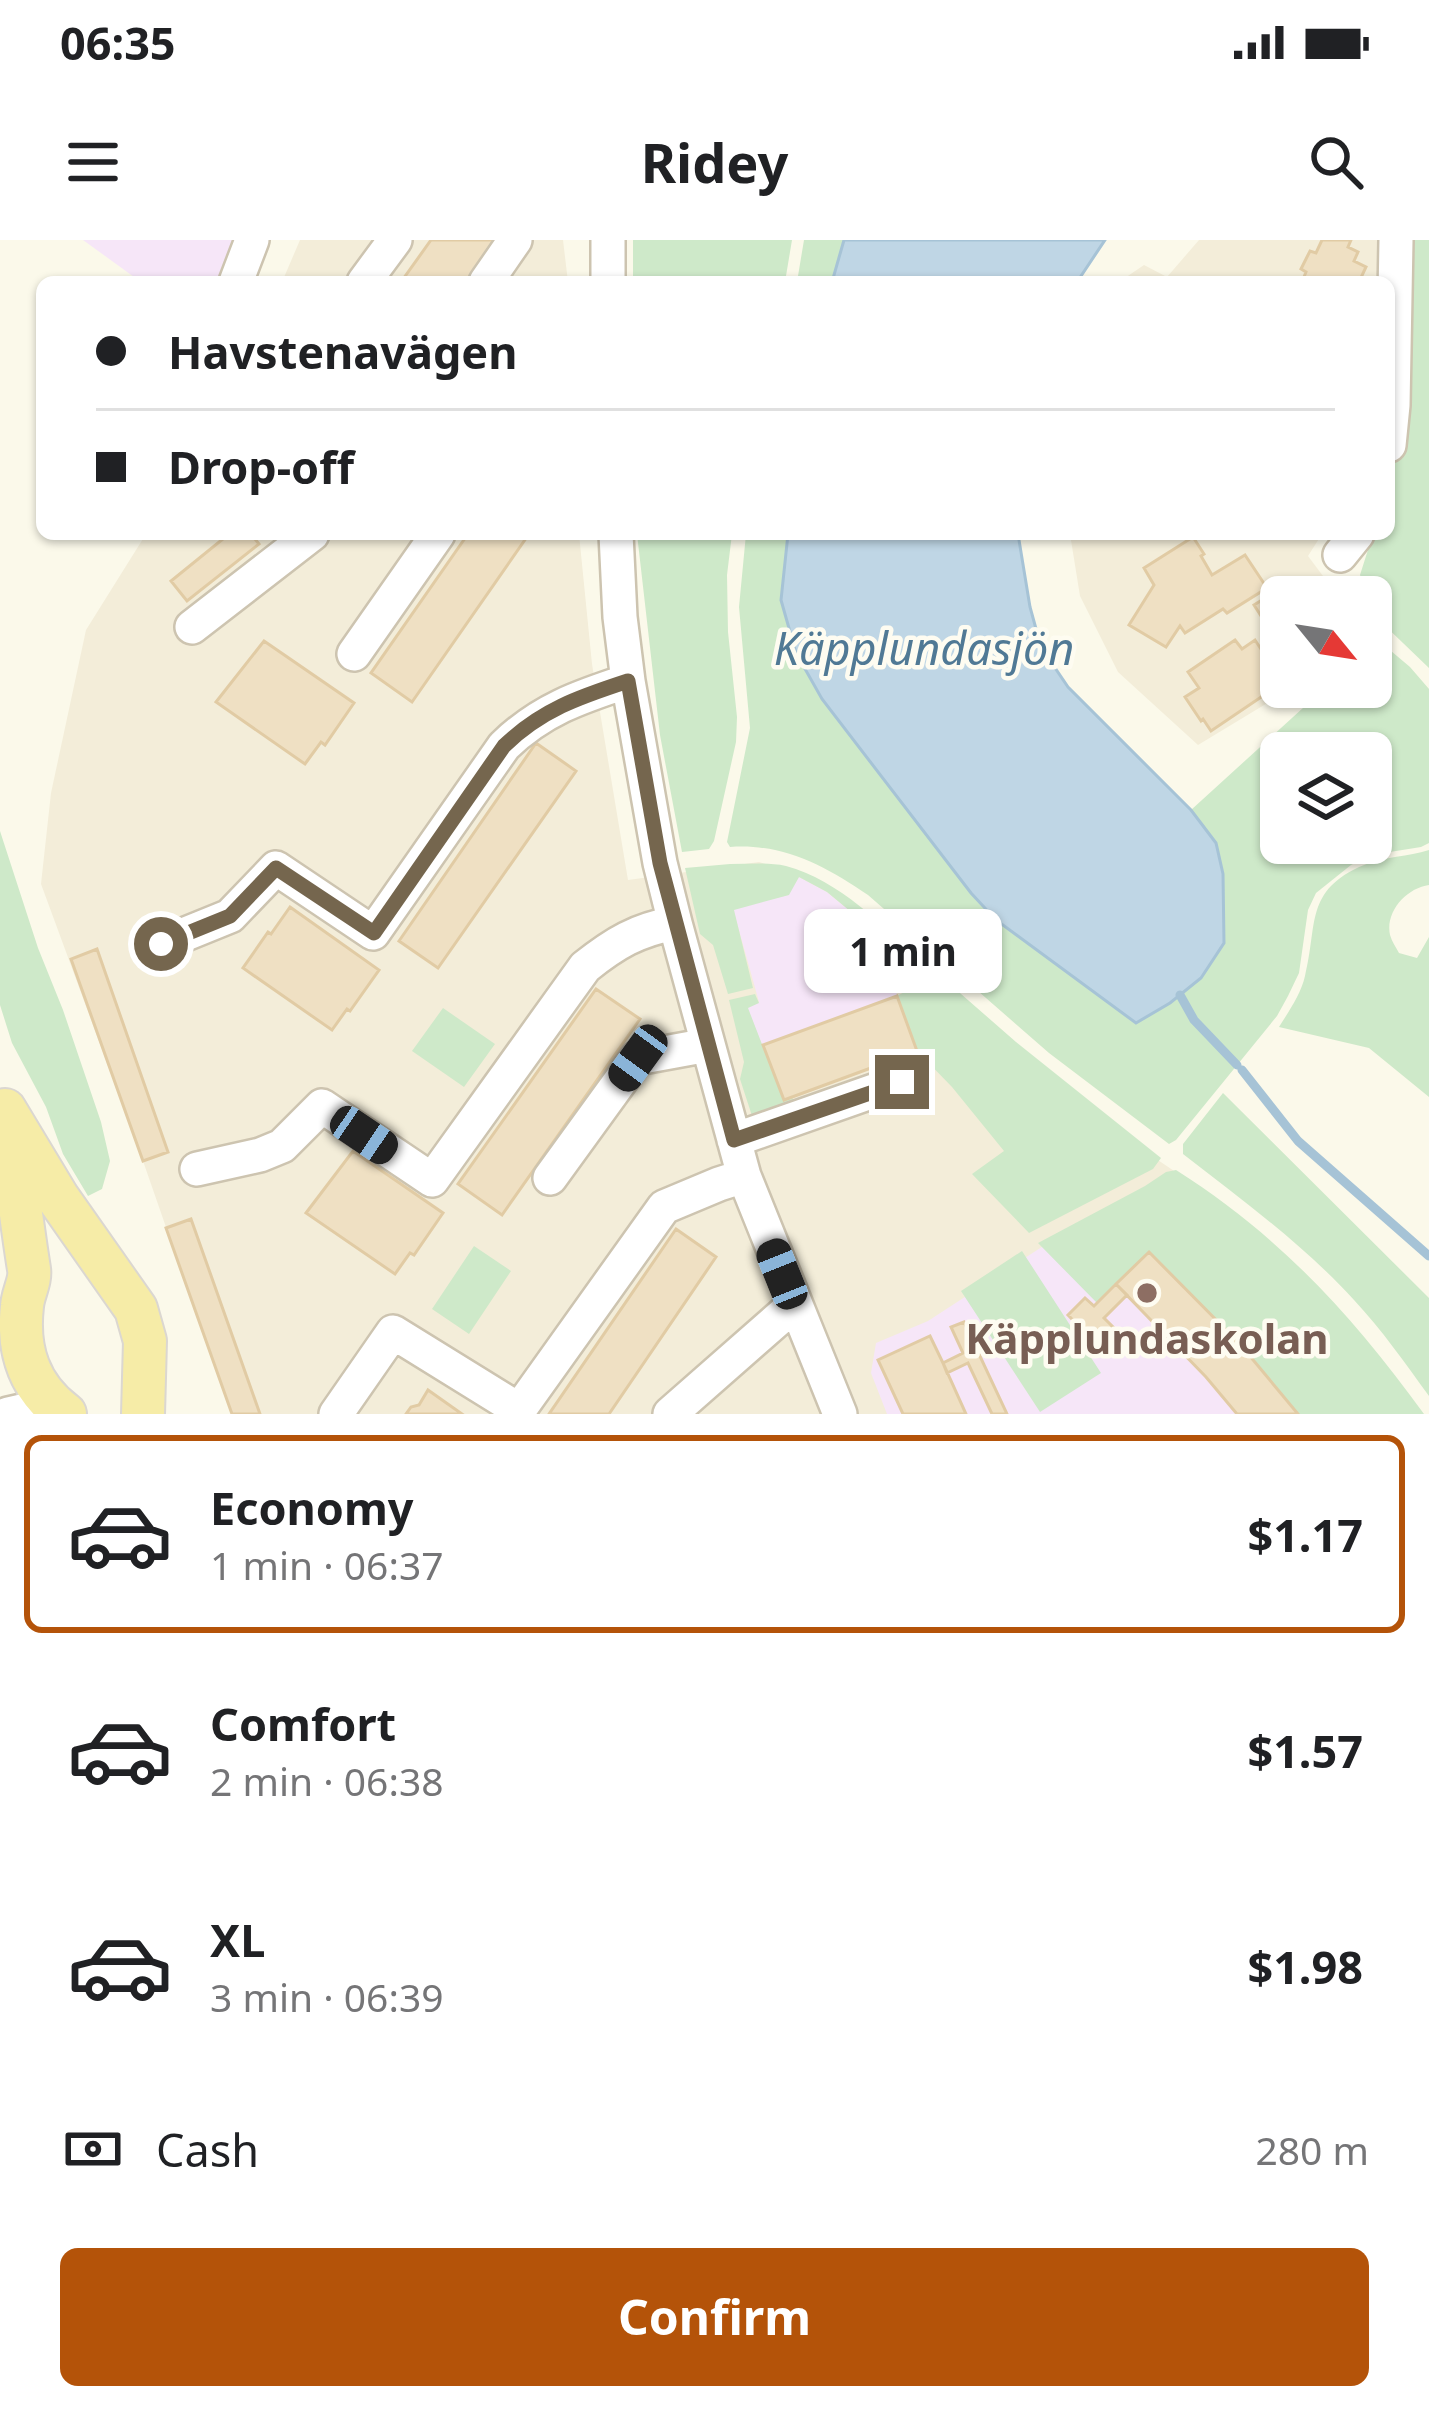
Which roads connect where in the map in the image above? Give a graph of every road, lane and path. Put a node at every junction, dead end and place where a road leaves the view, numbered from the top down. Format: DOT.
graph roads {
  1 [pos="252,240"];
  2 [pos="395,240"];
  3 [pos="515,240"];
  4 [pos="608,240"];
  5 [pos="1396,240"];
  6 [pos="238,276"];
  7 [pos="368,276"];
  8 [pos="490,276"];
  9 [pos="608,276"];
  10 [pos="1395,295"];
  11 [pos="295,540"];
  12 [pos="434,540"];
  13 [pos="616,540"];
  14 [pos="192,627"];
  15 [pos="355,654"];
  16 [pos="628,681"];
  17 [pos="674,923"];
  18 [pos="161,944"];
  19 [pos="708,1045"];
  20 [pos="902,1082"];
  21 [pos="3,1103"];
  22 [pos="734,1140"];
  23 [pos="197,1169"];
  24 [pos="744,1176"];
  25 [pos="550,1178"];
  26 [pos="101,1258"];
  27 [pos="30,1275"];
  28 [pos="794,1304"];
  29 [pos="10,1335"];
  30 [pos="58,1409"];
  31 [pos="138,1411"];
  32 [pos="8,1414"];
  33 [pos="336,1414"];
  34 [pos="670,1414"];
  35 [pos="840,1414"];
  1 -- 6 [label="street"];
  2 -- 7 [label="street"];
  3 -- 8 [label="street"];
  4 -- 9 [label="street"];
  5 -- 10 [label="street"];
  11 -- 14 [label="street"];
  12 -- 15 [label="street"];
  13 -- 16 [label="street"];
  16 -- 17 [label="street"];
  16 -- 18 [label="street"];
  17 -- 19 [label="street"];
  17 -- 23 [label="street"];
  19 -- 22 [label="street"];
  19 -- 25 [label="street"];
  20 -- 22 [label="street"];
  21 -- 26 [label="main road"];
  21 -- 27 [label="main road"];
  22 -- 24 [label="street"];
  24 -- 28 [label="street"];
  24 -- 33 [label="street"];
  26 -- 27 [label="main road"];
  26 -- 31 [label="main road"];
  27 -- 29 [label="main road"];
  28 -- 34 [label="street"];
  28 -- 35 [label="street"];
  29 -- 30 [label="main road"];
  30 -- 32 [label="street"];
}
